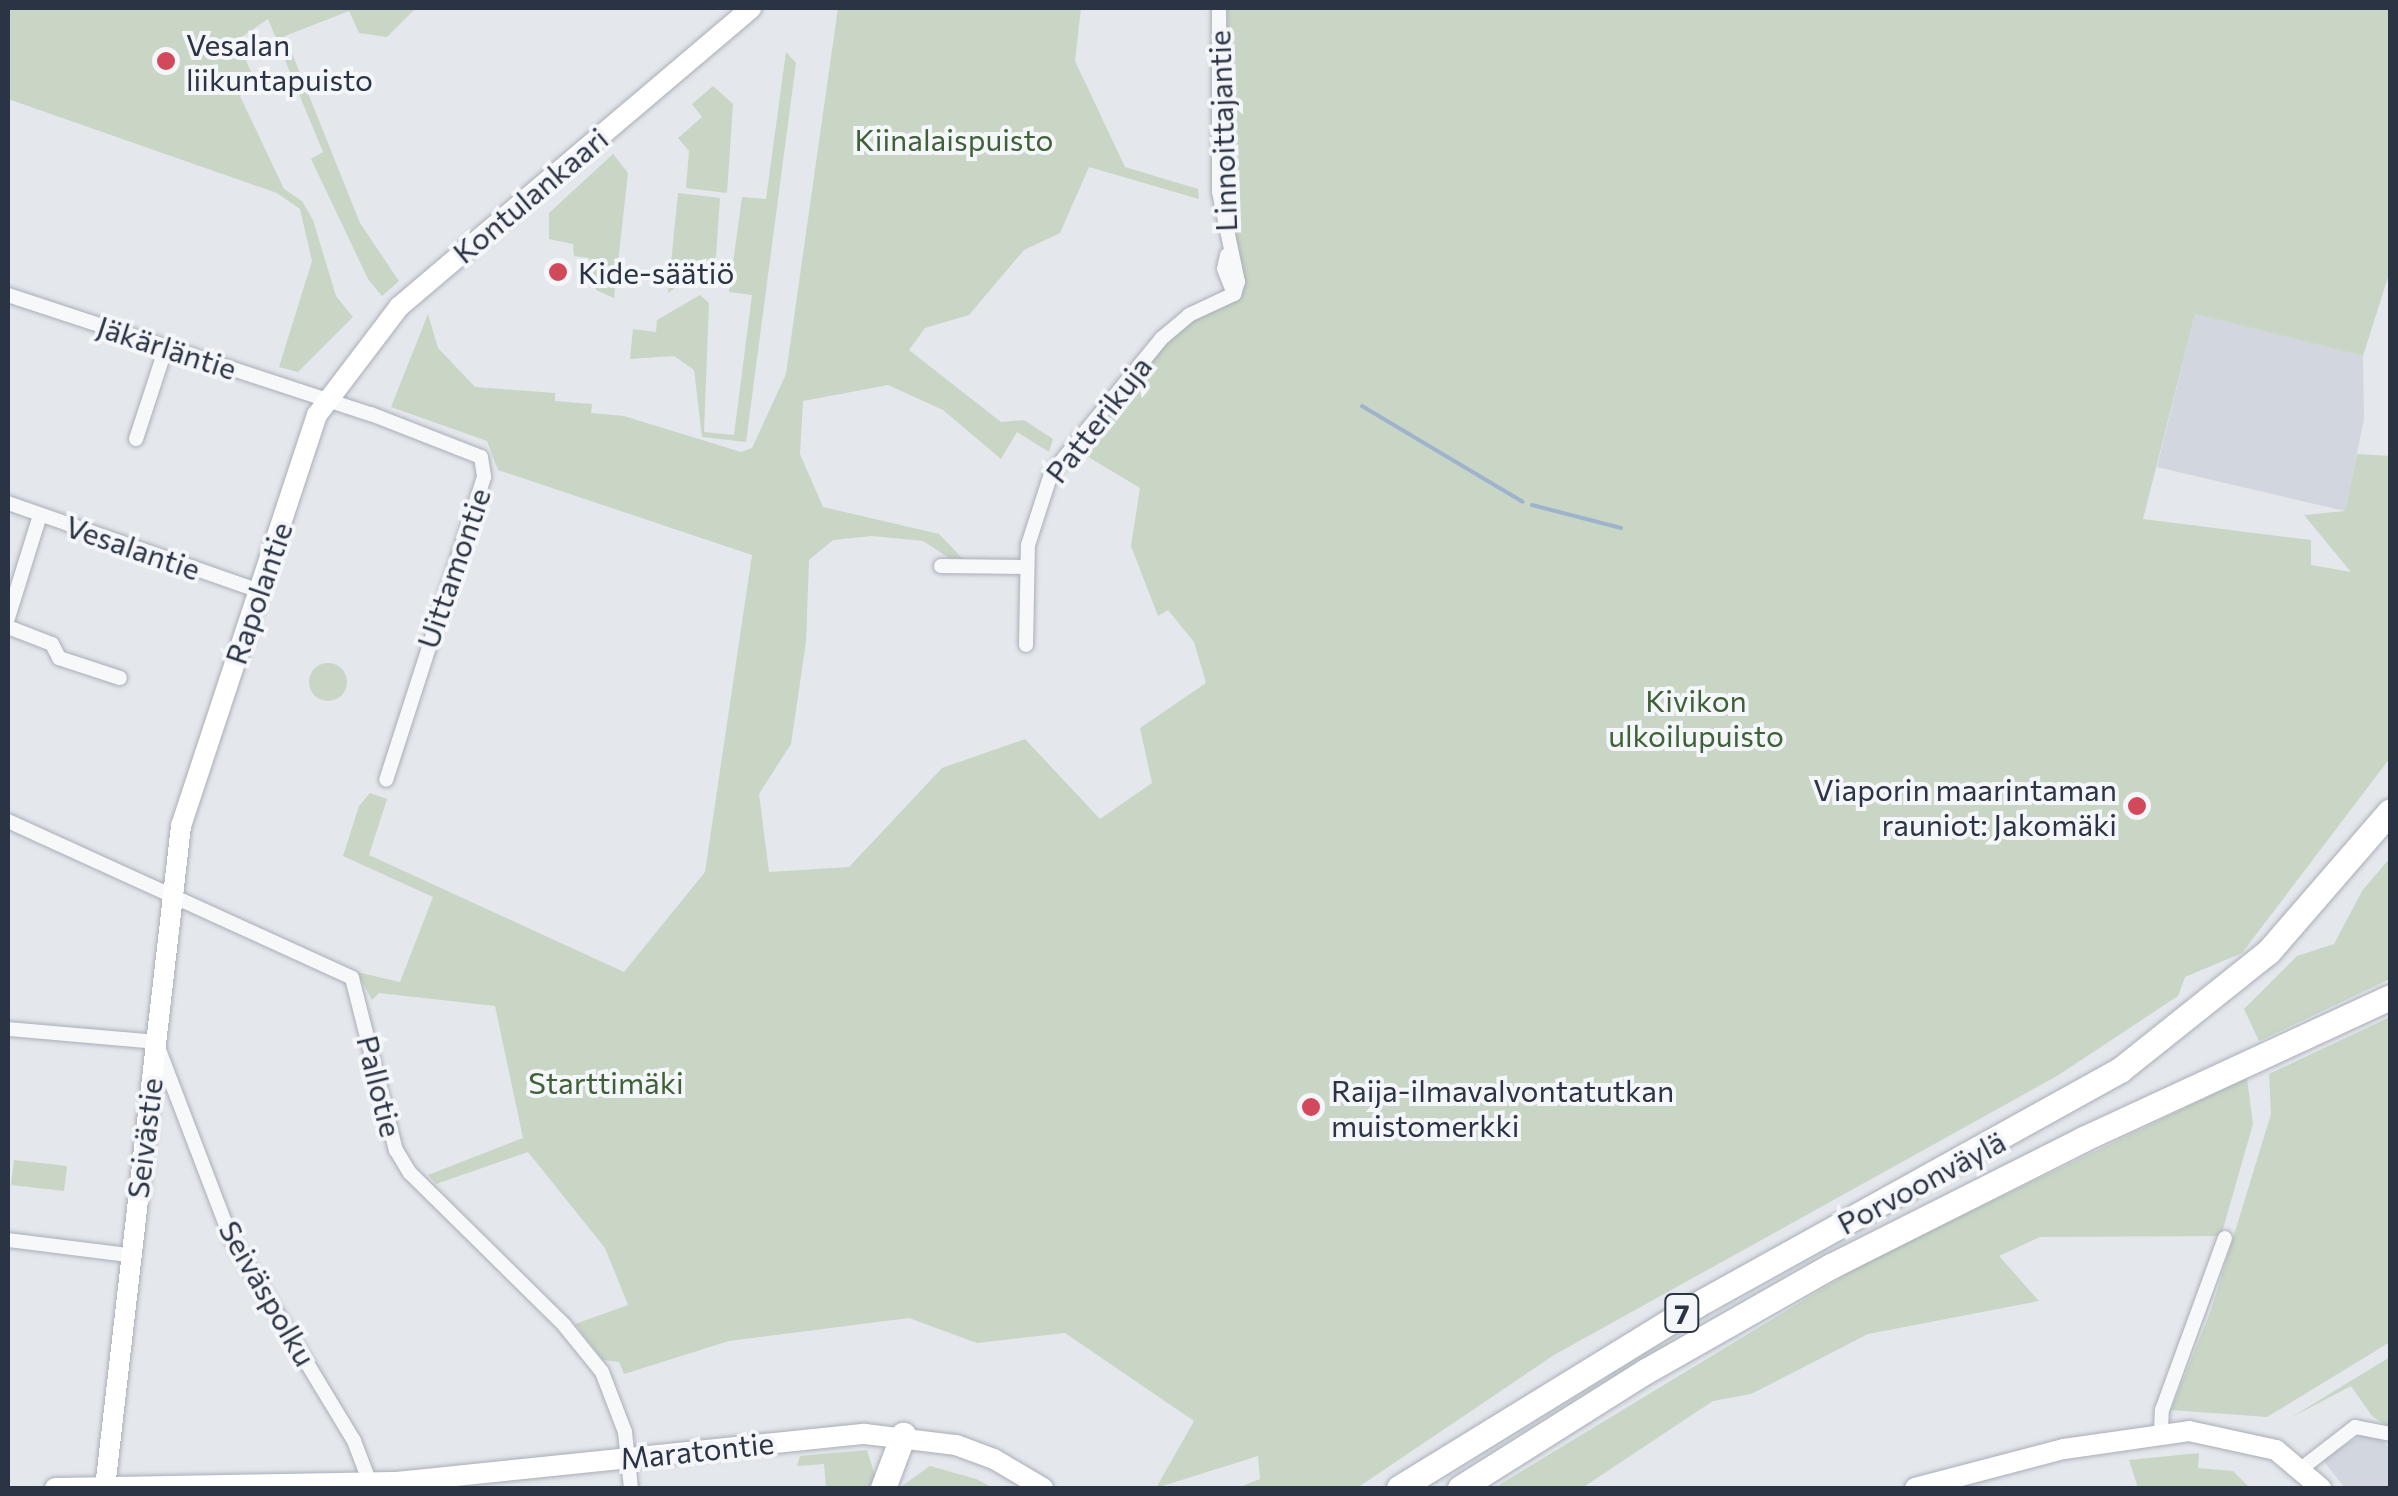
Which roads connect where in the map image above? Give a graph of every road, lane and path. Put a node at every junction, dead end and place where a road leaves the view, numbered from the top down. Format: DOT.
graph roads {
  1 [pos="751,8"];
  2 [pos="1219,8"];
  3 [pos="8,294"];
  4 [pos="1234,295"];
  5 [pos="166,346"];
  6 [pos="326,399"];
  7 [pos="136,439"];
  8 [pos="8,503"];
  9 [pos="40,515"];
  10 [pos="941,566"];
  11 [pos="1027,568"];
  12 [pos="259,591"];
  13 [pos="8,618"];
  14 [pos="8,627"];
  15 [pos="1026,645"];
  16 [pos="120,678"];
  17 [pos="386,780"];
  18 [pos="192,788"];
  19 [pos="2390,811"];
  20 [pos="8,820"];
  21 [pos="172,897"];
  22 [pos="2390,997"];
  23 [pos="8,1029"];
  24 [pos="156,1042"];
  25 [pos="2224,1238"];
  26 [pos="8,1240"];
  27 [pos="130,1255"];
  28 [pos="2160,1432"];
  29 [pos="2390,1434"];
  30 [pos="902,1435"];
  31 [pos="628,1457"];
  32 [pos="2302,1468"];
  33 [pos="105,1486"];
  34 [pos="372,1486"];
  35 [pos="1402,1486"];
  36 [pos="157,1487"];
  37 [pos="1464,1487"];
  38 [pos="56,1488"];
  39 [pos="631,1488"];
  40 [pos="883,1488"];
  41 [pos="1043,1488"];
  42 [pos="1916,1488"];
  43 [pos="2321,1488"];
  1 -- 6 [label="main road, Kontulankaari"];
  2 -- 4 [label="street, Linnoittajantie"];
  3 -- 5 [label="street, Jäkärläntie"];
  4 -- 11 [label="street, Patterikuja"];
  5 -- 6 [label="street, Jäkärläntie"];
  5 -- 7 [label="street"];
  6 -- 12 [label="main road, Rapolantie"];
  6 -- 17 [label="street, Uittamontie"];
  8 -- 9 [label="street, Vesalantie"];
  9 -- 12 [label="street, Vesalantie"];
  9 -- 13 [label="street"];
  10 -- 11 [label="street"];
  11 -- 15 [label="street, Patterikuja"];
  12 -- 18 [label="main road, Rapolantie"];
  14 -- 16 [label="street"];
  18 -- 21 [label="main road, Seivästie"];
  19 -- 35 [label="highway, Porvoonväylä / 7"];
  20 -- 21 [label="street, Pallotie"];
  21 -- 24 [label="main road, Seivästie"];
  21 -- 31 [label="street, Pallotie"];
  22 -- 37 [label="highway, Porvoonväylä / 7"];
  23 -- 24 [label="street"];
  24 -- 27 [label="main road, Seivästie"];
  24 -- 34 [label="street, Seiväspolku"];
  25 -- 28 [label="street"];
  26 -- 27 [label="street"];
  27 -- 33 [label="main road, Seivästie"];
  28 -- 32 [label="main road"];
  28 -- 42 [label="main road"];
  29 -- 32 [label="street"];
  30 -- 31 [label="main road, Maratontie"];
  30 -- 40 [label="highway"];
  30 -- 41 [label="main road, Maratontie"];
  31 -- 34 [label="main road, Maratontie"];
  31 -- 39 [label="street, Pallotie"];
  32 -- 43 [label="main road"];
  33 -- 36 [label="main road, Maratontie"];
  33 -- 38 [label="main road, Maratontie"];
  34 -- 36 [label="main road, Maratontie"];
}
